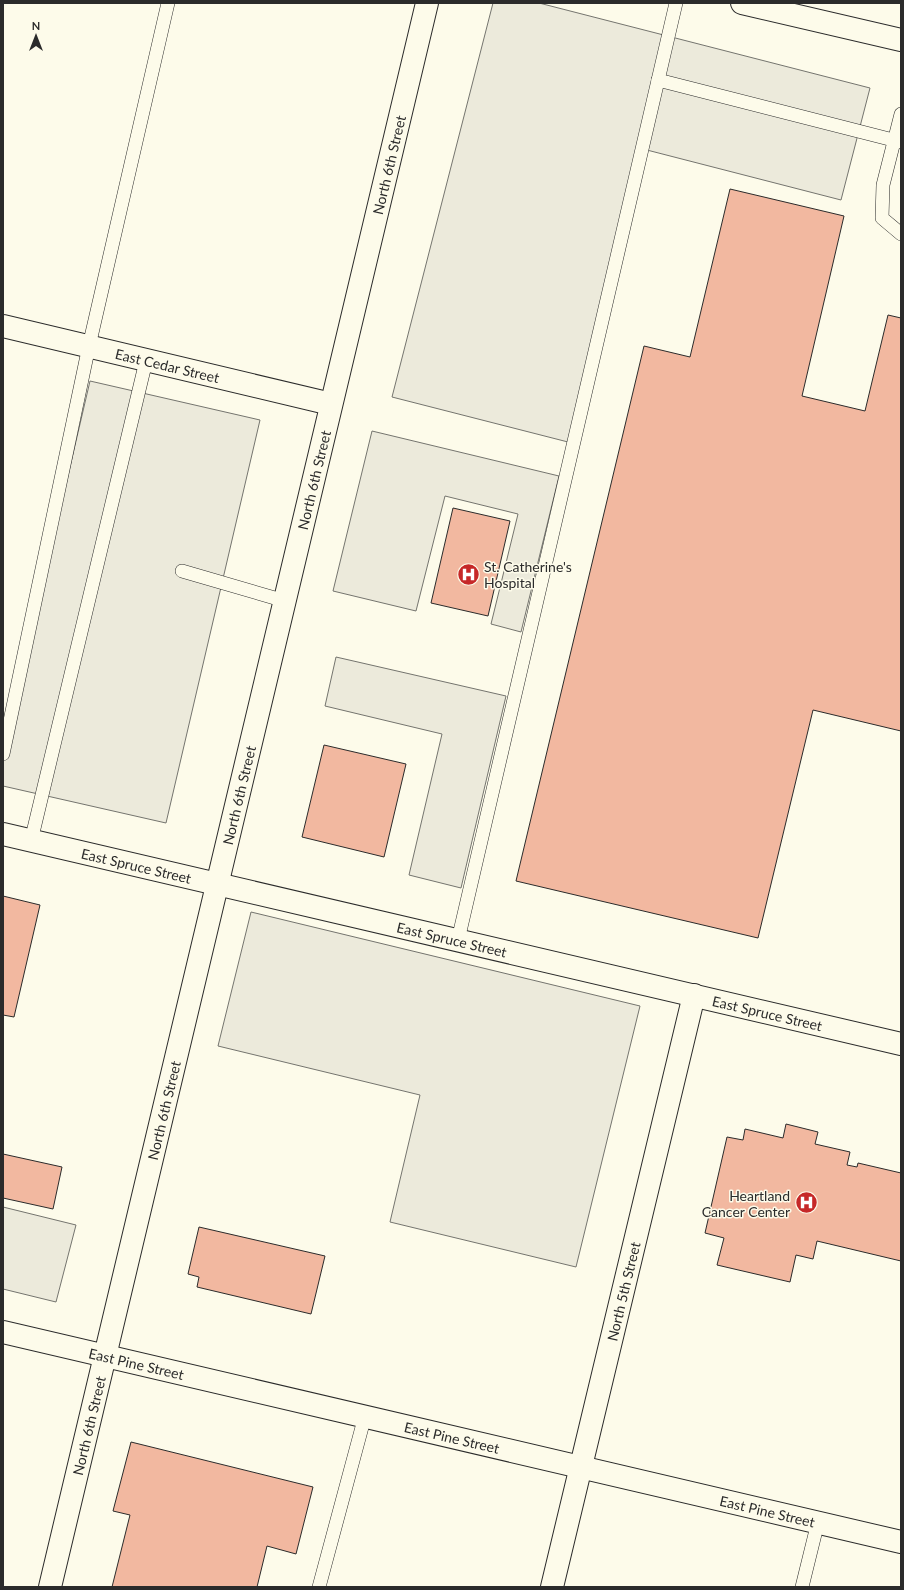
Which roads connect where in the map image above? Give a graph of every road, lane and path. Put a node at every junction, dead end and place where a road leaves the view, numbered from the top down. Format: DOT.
graph roads {
  1 [pos="168,3"];
  2 [pos="427,3"];
  3 [pos="676,3"];
  4 [pos="742,3"];
  5 [pos="901,40"];
  6 [pos="658,80"];
  7 [pos="901,114"];
  8 [pos="898,142"];
  9 [pos="901,234"];
  10 [pos="3,326"];
  11 [pos="89,346"];
  12 [pos="146,361"];
  13 [pos="331,404"];
  14 [pos="182,571"];
  15 [pos="284,601"];
  16 [pos="3,754"];
  17 [pos="3,834"];
  18 [pos="31,841"];
  19 [pos="218,884"];
  20 [pos="458,940"];
  21 [pos="694,995"];
  22 [pos="901,1044"];
  23 [pos="3,1332"];
  24 [pos="106,1356"];
  25 [pos="365,1416"];
  26 [pos="581,1466"];
  27 [pos="818,1522"];
  28 [pos="901,1542"];
  29 [pos="50,1587"];
  30 [pos="319,1587"];
  31 [pos="552,1587"];
  32 [pos="802,1587"];
  1 -- 11 [label="lane"];
  2 -- 13 [label="street, North 6th Street"];
  3 -- 6 [label="lane"];
  4 -- 5 [label="street"];
  6 -- 8 [label="lane"];
  6 -- 20 [label="lane"];
  7 -- 8 [label="lane"];
  8 -- 9 [label="lane"];
  10 -- 11 [label="street, East Cedar Street"];
  11 -- 12 [label="street, East Cedar Street"];
  11 -- 16 [label="lane"];
  12 -- 13 [label="street, East Cedar Street"];
  12 -- 18 [label="lane"];
  13 -- 15 [label="street, North 6th Street"];
  14 -- 15 [label="lane"];
  15 -- 19 [label="street, North 6th Street"];
  17 -- 18 [label="street, East Spruce Street"];
  18 -- 19 [label="street, East Spruce Street"];
  19 -- 20 [label="street, East Spruce Street"];
  19 -- 24 [label="street, North 6th Street"];
  20 -- 21 [label="street, East Spruce Street"];
  21 -- 22 [label="street, East Spruce Street"];
  21 -- 26 [label="street, North 5th Street"];
  23 -- 24 [label="street, East Pine Street"];
  24 -- 25 [label="street, East Pine Street"];
  24 -- 29 [label="street, North 6th Street"];
  25 -- 26 [label="street, East Pine Street"];
  25 -- 30 [label="lane"];
  26 -- 27 [label="street, East Pine Street"];
  26 -- 31 [label="street, North 5th Street"];
  27 -- 28 [label="street, East Pine Street"];
  27 -- 32 [label="lane"];
}
